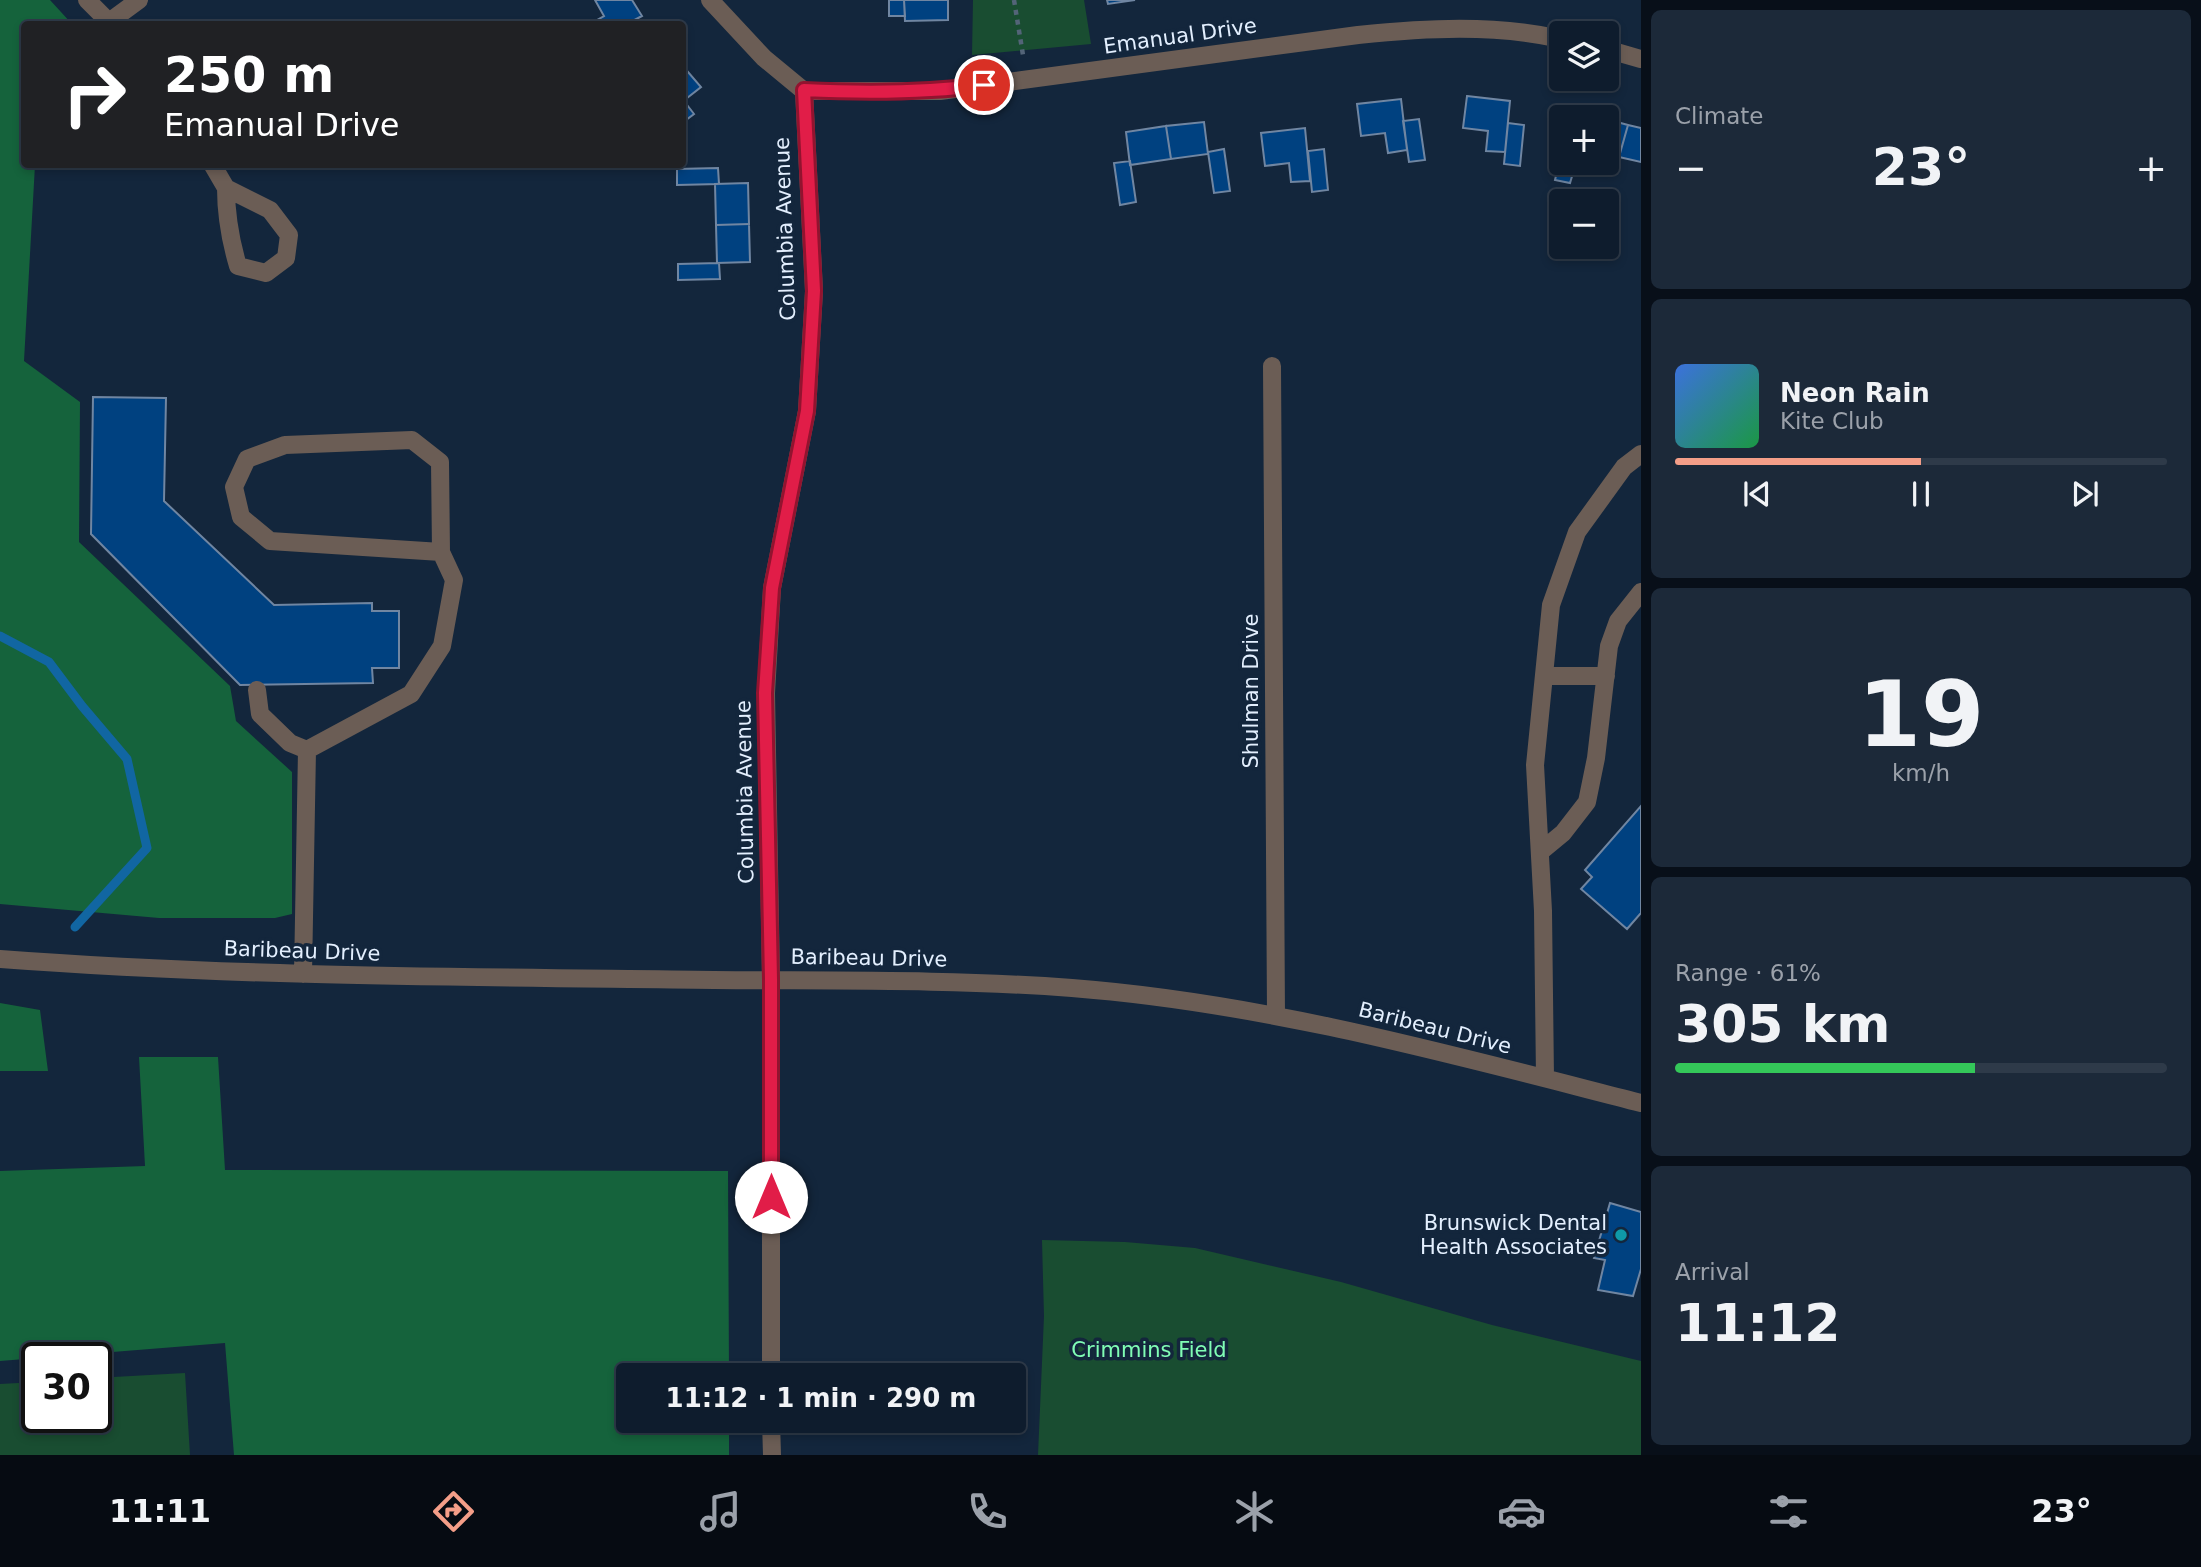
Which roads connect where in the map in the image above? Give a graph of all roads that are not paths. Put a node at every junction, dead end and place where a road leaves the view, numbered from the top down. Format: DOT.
graph roads {
  1 [pos="87,0"];
  2 [pos="139,0"];
  3 [pos="710,0"];
  4 [pos="108,21"];
  5 [pos="113,21"];
  6 [pos="1549,37"];
  7 [pos="1619,53"];
  8 [pos="1641,60"];
  9 [pos="804,90"];
  10 [pos="214,168"];
  11 [pos="226,188"];
  12 [pos="1272,366"];
  13 [pos="1641,454"];
  14 [pos="441,552"];
  15 [pos="1641,592"];
  16 [pos="1544,676"];
  17 [pos="1606,676"];
  18 [pos="257,690"];
  19 [pos="307,750"];
  20 [pos="1540,852"];
  21 [pos="0,959"];
  22 [pos="303,975"];
  23 [pos="771,979"];
  24 [pos="1276,1015"];
  25 [pos="1545,1078"];
  26 [pos="1641,1103"];
  27 [pos="771,1363"];
  28 [pos="771,1433"];
  29 [pos="772,1455"];
  1 -- 4 [label="street"];
  2 -- 5 [label="street"];
  3 -- 9 [label="street"];
  6 -- 9 [label="street, Emanual Drive"];
  7 -- 8 [label="street"];
  9 -- 23 [label="street, Columbia Avenue"];
  10 -- 11 [label="street"];
  11 -- 11 [label="street"];
  12 -- 24 [label="street, Shulman Drive"];
  13 -- 16 [label="street"];
  14 -- 14 [label="street"];
  14 -- 19 [label="street"];
  15 -- 17 [label="street"];
  16 -- 17 [label="street"];
  16 -- 20 [label="street"];
  17 -- 20 [label="street"];
  18 -- 19 [label="street"];
  19 -- 22 [label="street"];
  20 -- 25 [label="street"];
  21 -- 22 [label="street, Baribeau Drive"];
  22 -- 23 [label="street, Baribeau Drive"];
  23 -- 24 [label="street, Baribeau Drive"];
  23 -- 27 [label="street, Columbia Avenue"];
  24 -- 25 [label="street, Baribeau Drive"];
  25 -- 26 [label="street, Baribeau Drive"];
  28 -- 29 [label="street"];
}
